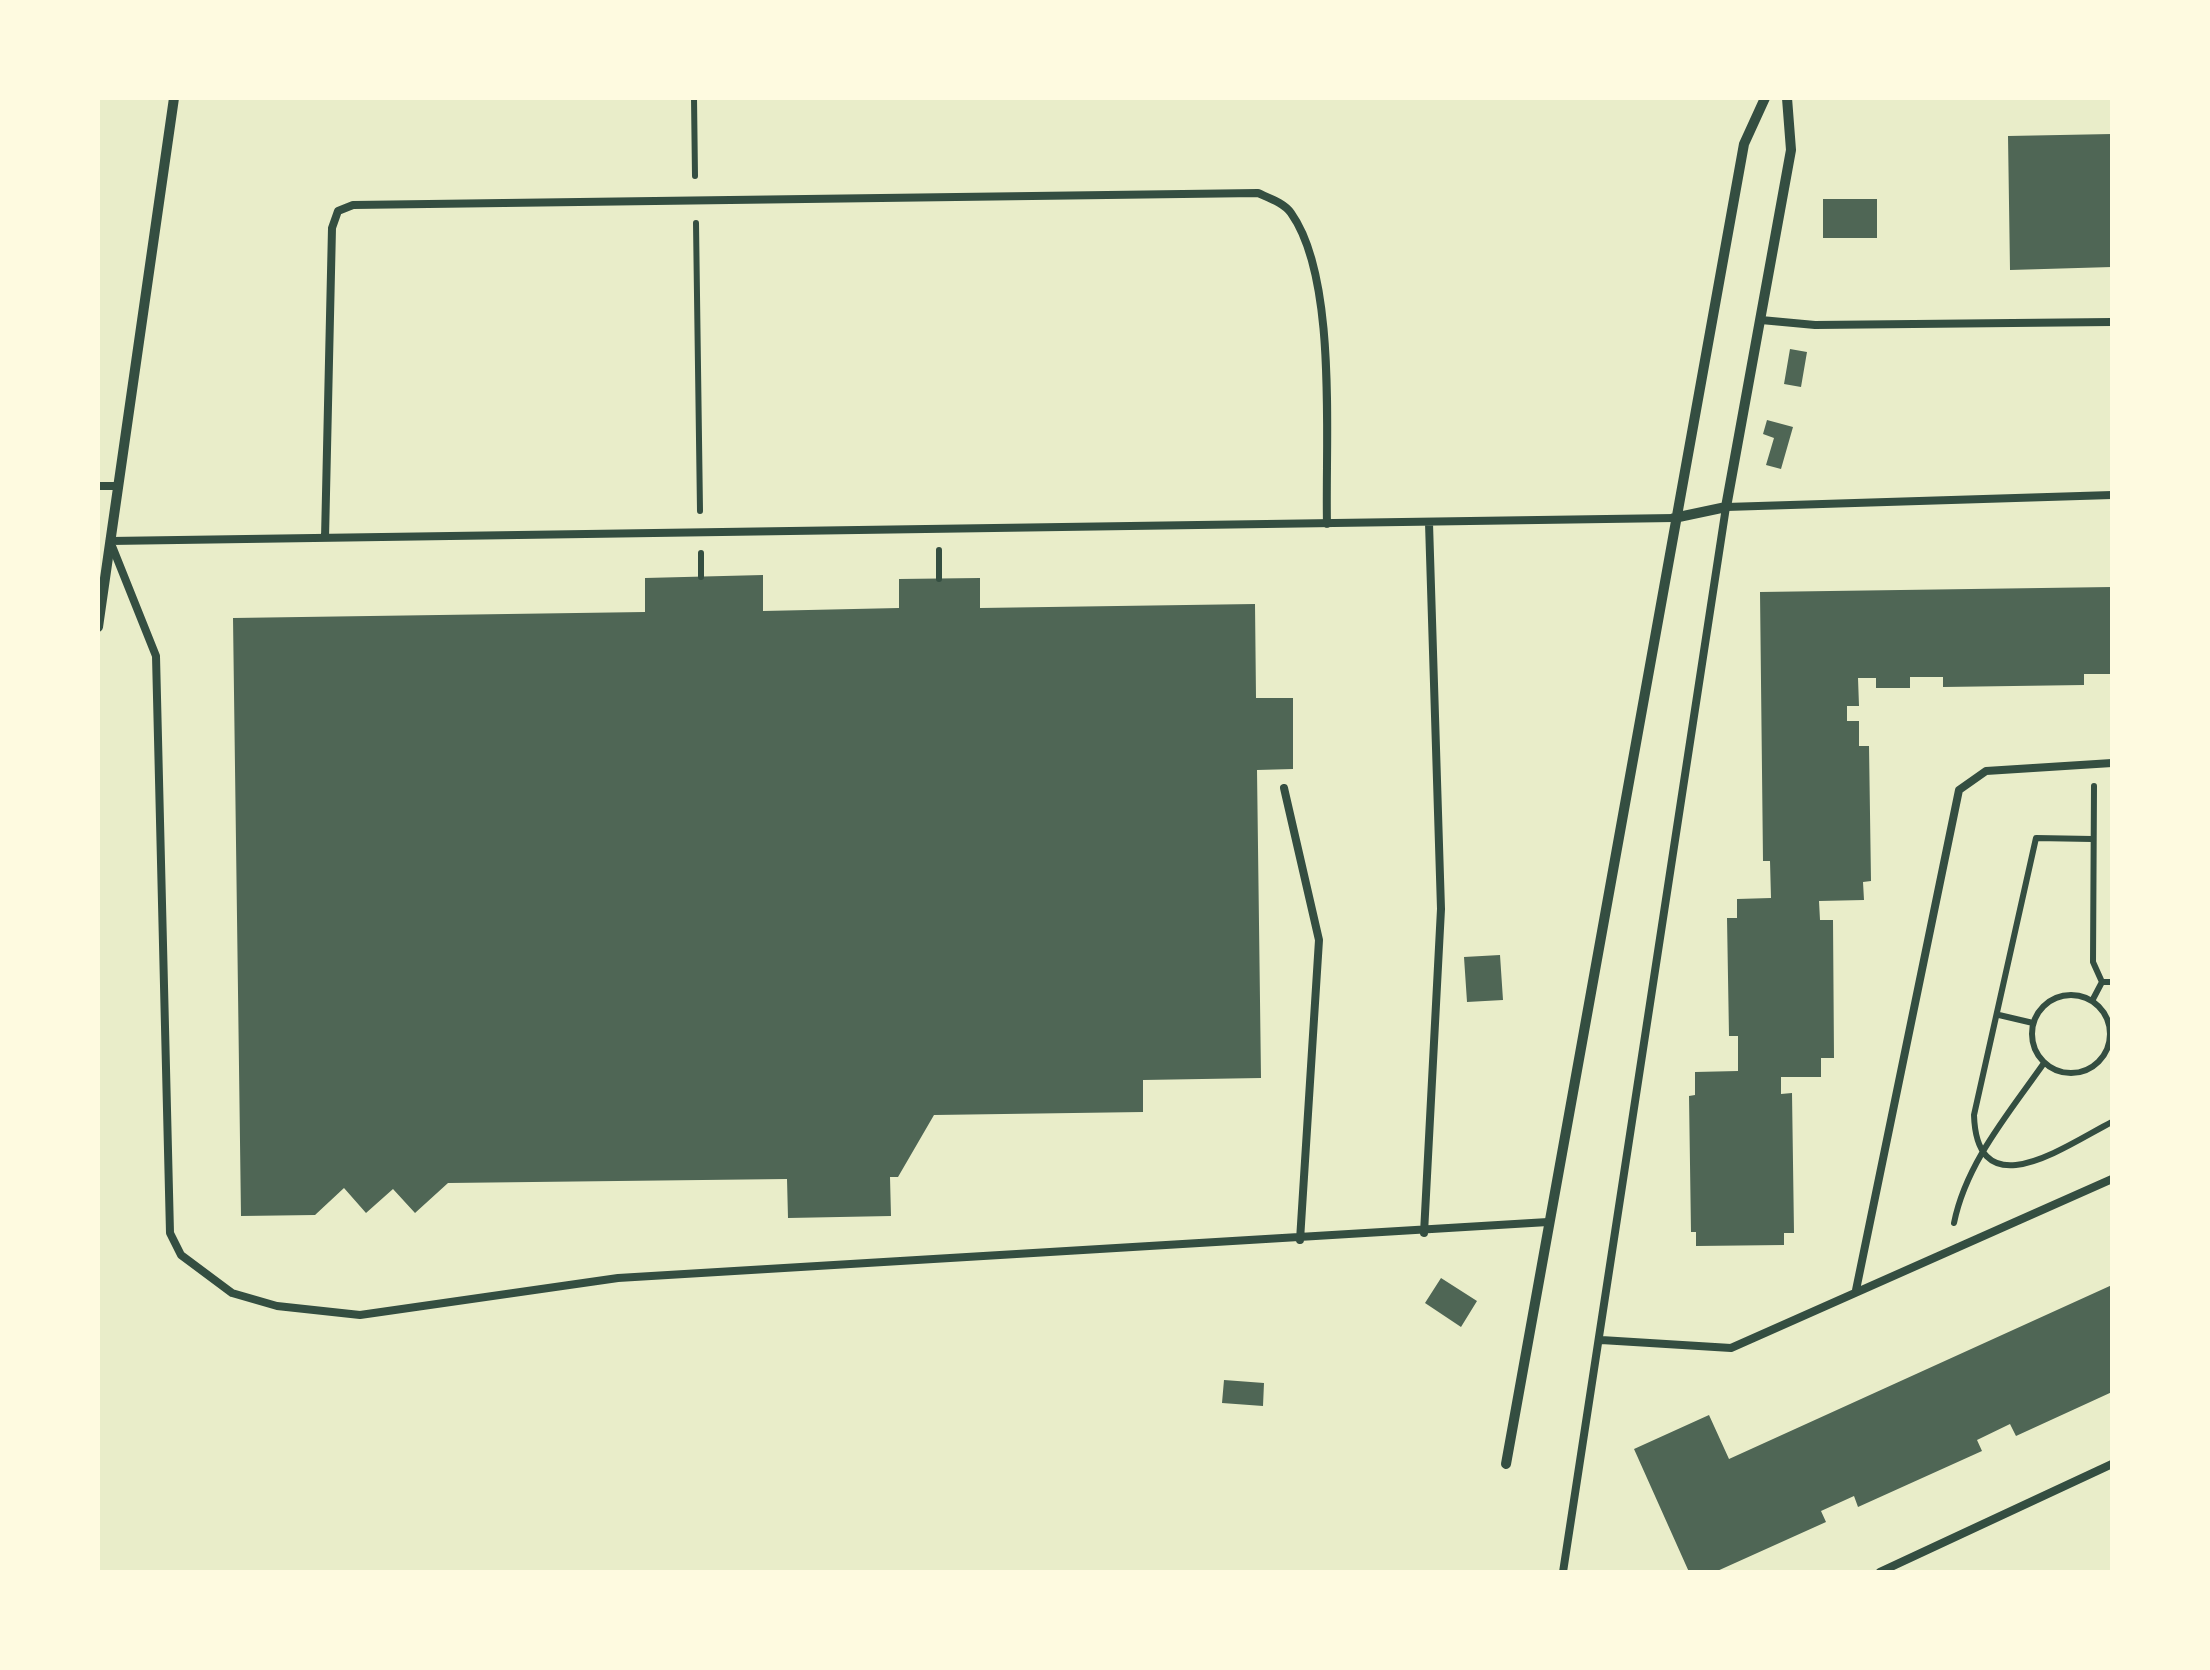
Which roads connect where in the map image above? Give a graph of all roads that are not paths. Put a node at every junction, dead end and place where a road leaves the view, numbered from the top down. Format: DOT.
graph roads {
  1 [pos="174,98"];
  2 [pos="1765,98"];
  3 [pos="1787,98"];
  4 [pos="1761,320"];
  5 [pos="2112,322"];
  6 [pos="98,486"];
  7 [pos="118,486"];
  8 [pos="2112,496"];
  9 [pos="1726,506"];
  10 [pos="1674,518"];
  11 [pos="1429,523"];
  12 [pos="1327,524"];
  13 [pos="325,538"];
  14 [pos="110,541"];
  15 [pos="98,627"];
  16 [pos="2112,763"];
  17 [pos="1284,788"];
  18 [pos="2112,1179"];
  19 [pos="1548,1222"];
  20 [pos="1424,1233"];
  21 [pos="1300,1240"];
  22 [pos="1856,1290"];
  23 [pos="1601,1340"];
  24 [pos="1506,1464"];
  25 [pos="2112,1464"];
  26 [pos="1563,1572"];
  27 [pos="1880,1572"];
  1 -- 7 [label="street"];
  2 -- 10 [label="street"];
  3 -- 4 [label="street"];
  4 -- 5 [label="lane"];
  4 -- 9 [label="street"];
  6 -- 7 [label="lane"];
  7 -- 14 [label="street"];
  8 -- 9 [label="lane"];
  9 -- 10 [label="street"];
  9 -- 23 [label="lane"];
  10 -- 11 [label="lane"];
  10 -- 19 [label="street"];
  11 -- 12 [label="lane"];
  11 -- 20 [label="lane"];
  12 -- 13 [label="lane"];
  12 -- 13 [label="lane"];
  13 -- 14 [label="lane"];
  14 -- 15 [label="street"];
  14 -- 21 [label="lane"];
  16 -- 22 [label="lane"];
  17 -- 21 [label="lane"];
  18 -- 22 [label="lane"];
  19 -- 20 [label="lane"];
  19 -- 24 [label="street"];
  20 -- 21 [label="lane"];
  22 -- 23 [label="lane"];
  23 -- 26 [label="lane"];
  25 -- 27 [label="lane"];
}
